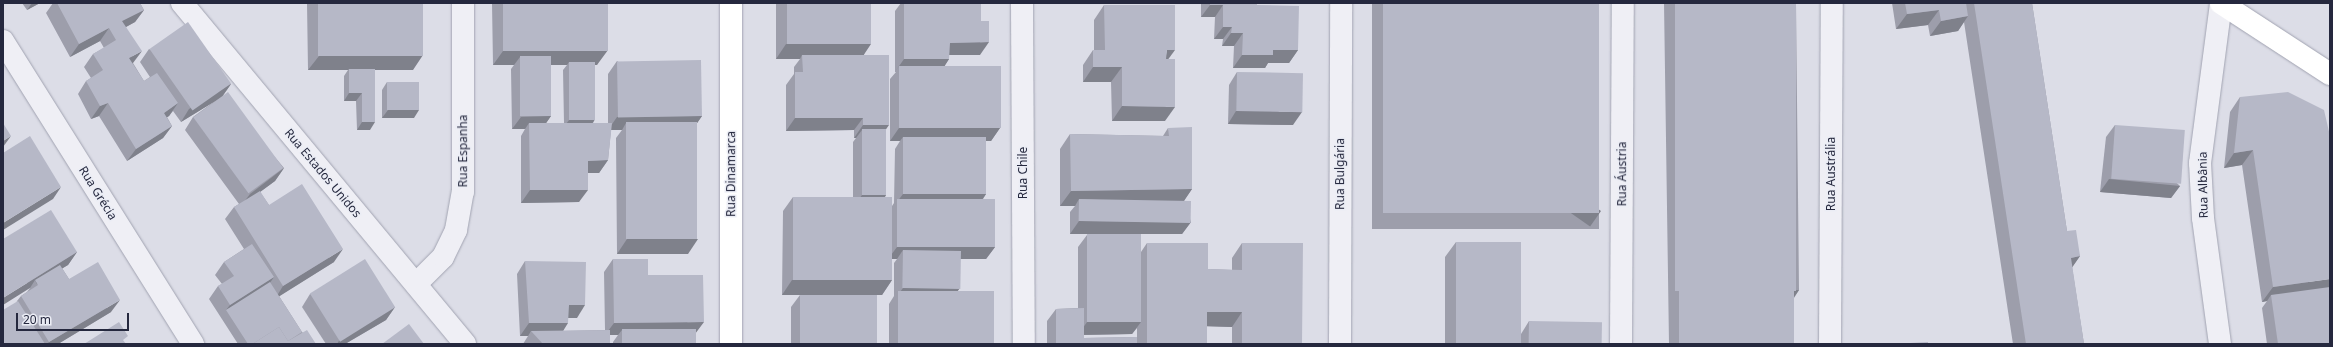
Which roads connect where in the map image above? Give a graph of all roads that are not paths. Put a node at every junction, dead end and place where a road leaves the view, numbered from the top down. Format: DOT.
graph roads {
  1 [pos="182,3"];
  2 [pos="463,3"];
  3 [pos="731,3"];
  4 [pos="1022,3"];
  5 [pos="1341,3"];
  6 [pos="1623,3"];
  7 [pos="1832,3"];
  8 [pos="2221,3"];
  9 [pos="3,42"];
  10 [pos="2330,74"];
  11 [pos="416,284"];
  12 [pos="193,344"];
  13 [pos="465,344"];
  14 [pos="731,344"];
  15 [pos="1024,344"];
  16 [pos="1340,344"];
  17 [pos="1621,344"];
  18 [pos="1830,344"];
  19 [pos="2220,344"];
  1 -- 11 [label="street, Rua Estados Unidos"];
  2 -- 11 [label="street, Rua Espanha"];
  3 -- 14 [label="street, Rua Dinamarca"];
  4 -- 15 [label="street, Rua Chile"];
  5 -- 16 [label="street, Rua Bulgária"];
  6 -- 17 [label="street, Rua Áustria"];
  7 -- 18 [label="street, Rua Austrália"];
  8 -- 10 [label="street"];
  8 -- 19 [label="street, Rua Albânia"];
  9 -- 12 [label="street, Rua Grécia"];
  11 -- 13 [label="street, Rua Estados Unidos"];
}
